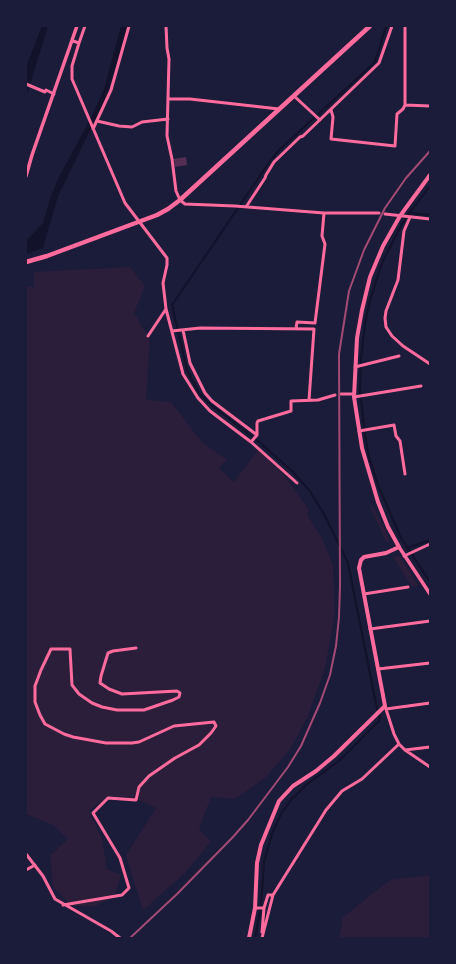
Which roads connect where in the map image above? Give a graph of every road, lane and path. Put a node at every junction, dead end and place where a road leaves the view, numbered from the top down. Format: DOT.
graph roads {
  1 [pos="77,26"];
  2 [pos="85,26"];
  3 [pos="129,26"];
  4 [pos="166,26"];
  5 [pos="370,26"];
  6 [pos="392,26"];
  7 [pos="404,26"];
  8 [pos="73,41"];
  9 [pos="79,43"];
  10 [pos="26,84"];
  11 [pos="54,94"];
  12 [pos="294,96"];
  13 [pos="168,99"];
  14 [pos="405,105"];
  15 [pos="430,106"];
  16 [pos="279,109"];
  17 [pos="331,110"];
  18 [pos="168,119"];
  19 [pos="319,120"];
  20 [pos="97,121"];
  21 [pos="93,129"];
  22 [pos="430,175"];
  23 [pos="26,176"];
  24 [pos="180,200"];
  25 [pos="244,207"];
  26 [pos="324,213"];
  27 [pos="379,213"];
  28 [pos="385,214"];
  29 [pos="405,217"];
  30 [pos="430,219"];
  31 [pos="139,221"];
  32 [pos="26,262"];
  33 [pos="166,309"];
  34 [pos="296,328"];
  35 [pos="182,330"];
  36 [pos="173,331"];
  37 [pos="148,336"];
  38 [pos="399,356"];
  39 [pos="430,364"];
  40 [pos="358,366"];
  41 [pos="421,386"];
  42 [pos="335,394"];
  43 [pos="341,394"];
  44 [pos="357,396"];
  45 [pos="309,400"];
  46 [pos="226,412"];
  47 [pos="221,418"];
  48 [pos="362,430"];
  49 [pos="257,435"];
  50 [pos="252,442"];
  51 [pos="405,474"];
  52 [pos="297,483"];
  53 [pos="430,544"];
  54 [pos="399,547"];
  55 [pos="404,556"];
  56 [pos="408,587"];
  57 [pos="364,594"];
  58 [pos="430,594"];
  59 [pos="430,621"];
  60 [pos="370,629"];
  61 [pos="136,648"];
  62 [pos="430,663"];
  63 [pos="378,669"];
  64 [pos="430,703"];
  65 [pos="384,707"];
  66 [pos="399,744"];
  67 [pos="430,747"];
  68 [pos="405,750"];
  69 [pos="430,767"];
  70 [pos="26,854"];
  71 [pos="34,864"];
  72 [pos="26,870"];
  73 [pos="273,895"];
  74 [pos="63,905"];
  75 [pos="260,908"];
  76 [pos="120,938"];
  77 [pos="249,938"];
  78 [pos="262,938"];
  1 -- 8 [label="street"];
  2 -- 9 [label="street"];
  3 -- 20 [label="street"];
  4 -- 13 [label="street"];
  5 -- 12 [label="main road"];
  6 -- 17 [label="street"];
  7 -- 14 [label="street"];
  8 -- 9 [label="street"];
  8 -- 11 [label="street"];
  9 -- 21 [label="street"];
  10 -- 11 [label="street"];
  11 -- 23 [label="street"];
  12 -- 16 [label="main road"];
  12 -- 19 [label="street"];
  13 -- 16 [label="street"];
  13 -- 18 [label="street"];
  14 -- 15 [label="street"];
  14 -- 17 [label="street"];
  16 -- 24 [label="main road"];
  17 -- 19 [label="street"];
  18 -- 20 [label="street"];
  18 -- 24 [label="street"];
  19 -- 25 [label="street"];
  20 -- 21 [label="street"];
  21 -- 31 [label="street"];
  22 -- 29 [label="main road"];
  24 -- 25 [label="street"];
  24 -- 31 [label="main road"];
  25 -- 26 [label="street"];
  26 -- 27 [label="street"];
  26 -- 34 [label="street"];
  28 -- 29 [label="street"];
  29 -- 30 [label="street"];
  29 -- 39 [label="street"];
  29 -- 40 [label="main road"];
  31 -- 32 [label="main road"];
  31 -- 33 [label="street"];
  33 -- 36 [label="street"];
  33 -- 37 [label="street"];
  34 -- 35 [label="street"];
  34 -- 45 [label="street"];
  35 -- 36 [label="street"];
  35 -- 46 [label="street"];
  36 -- 47 [label="street"];
  38 -- 40 [label="street"];
  40 -- 44 [label="main road"];
  41 -- 44 [label="street"];
  42 -- 45 [label="street"];
  43 -- 44 [label="street"];
  44 -- 48 [label="main road"];
  45 -- 49 [label="street"];
  46 -- 47 [label="street"];
  46 -- 49 [label="street"];
  47 -- 50 [label="street"];
  48 -- 51 [label="street"];
  48 -- 54 [label="main road"];
  49 -- 50 [label="street"];
  50 -- 52 [label="street"];
  53 -- 55 [label="street"];
  54 -- 55 [label="street"];
  54 -- 57 [label="main road"];
  55 -- 58 [label="street"];
  56 -- 57 [label="street"];
  57 -- 60 [label="main road"];
  59 -- 60 [label="street"];
  60 -- 63 [label="main road"];
  61 -- 74 [label="street"];
  62 -- 63 [label="street"];
  63 -- 65 [label="main road"];
  64 -- 65 [label="street"];
  65 -- 66 [label="street"];
  65 -- 75 [label="main road"];
  66 -- 68 [label="street"];
  66 -- 73 [label="street"];
  67 -- 68 [label="street"];
  68 -- 69 [label="street"];
  70 -- 71 [label="street"];
  71 -- 72 [label="street"];
  71 -- 74 [label="street"];
  73 -- 75 [label="street"];
  73 -- 78 [label="street"];
  74 -- 76 [label="street"];
  75 -- 77 [label="main road"];
  75 -- 78 [label="street"];
}
